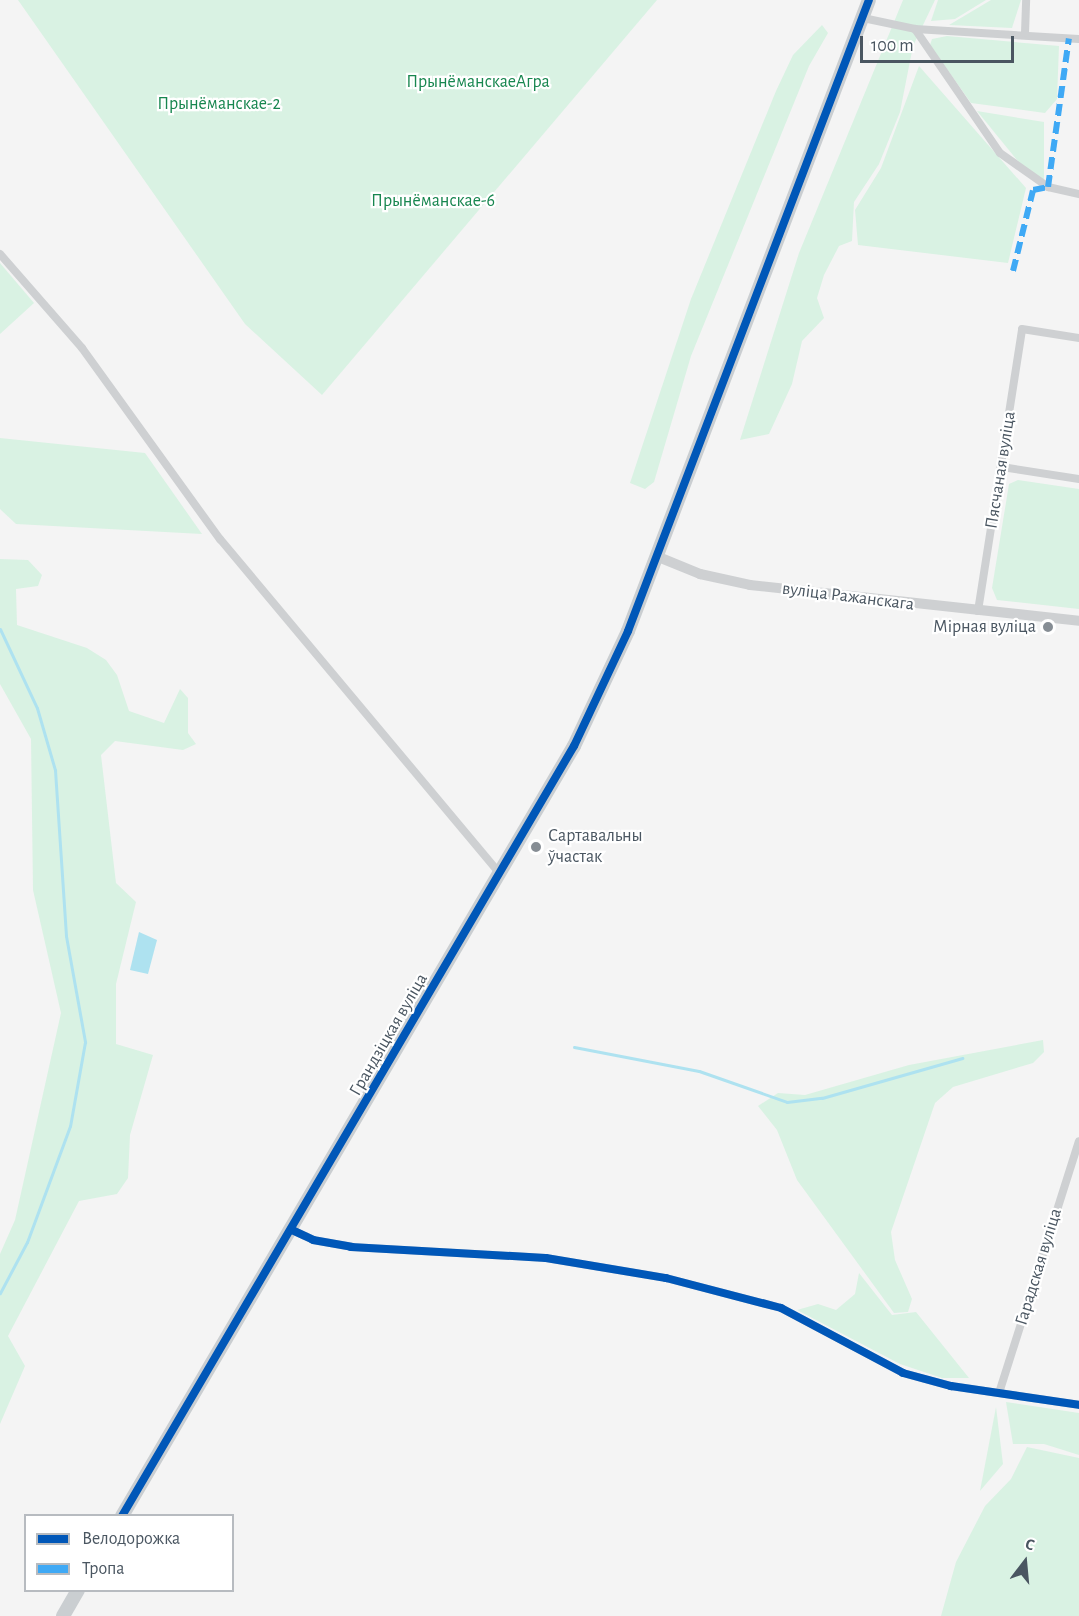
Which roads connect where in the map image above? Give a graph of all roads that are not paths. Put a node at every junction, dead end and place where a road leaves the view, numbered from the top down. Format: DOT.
graph roads {
  1 [pos="870,0"];
  2 [pos="1026,0"];
  3 [pos="863,18"];
  4 [pos="915,29"];
  5 [pos="1025,33"];
  6 [pos="1079,39"];
  7 [pos="1079,194"];
  8 [pos="0,254"];
  9 [pos="1079,338"];
  10 [pos="1002,467"];
  11 [pos="1079,479"];
  12 [pos="656,556"];
  13 [pos="978,611"];
  14 [pos="1079,621"];
  15 [pos="501,875"];
  16 [pos="1079,1141"];
  17 [pos="292,1230"];
  18 [pos="999,1393"];
  19 [pos="1079,1405"];
  20 [pos="123,1514"];
  21 [pos="77,1592"];
  22 [pos="63,1616"];
  1 -- 3 [label="main road, Грандзіцкая вуліца"];
  2 -- 5 [label="street"];
  3 -- 4 [label="street"];
  3 -- 12 [label="main road, Грандзіцкая вуліца"];
  4 -- 5 [label="street"];
  4 -- 7 [label="street"];
  5 -- 6 [label="street"];
  8 -- 15 [label="street"];
  9 -- 10 [label="street, Пясчаная вуліца"];
  10 -- 11 [label="street"];
  10 -- 13 [label="street, Пясчаная вуліца"];
  12 -- 13 [label="street, вуліца Ражанскага"];
  12 -- 15 [label="main road, Грандзіцкая вуліца"];
  13 -- 14 [label="street, вуліца Ражанскага"];
  15 -- 17 [label="main road, Грандзіцкая вуліца"];
  16 -- 18 [label="street, Гарадская вуліца"];
  17 -- 18 [label="street"];
  17 -- 20 [label="main road, Грандзіцкая вуліца"];
  18 -- 19 [label="street"];
  21 -- 22 [label="main road"];
}
